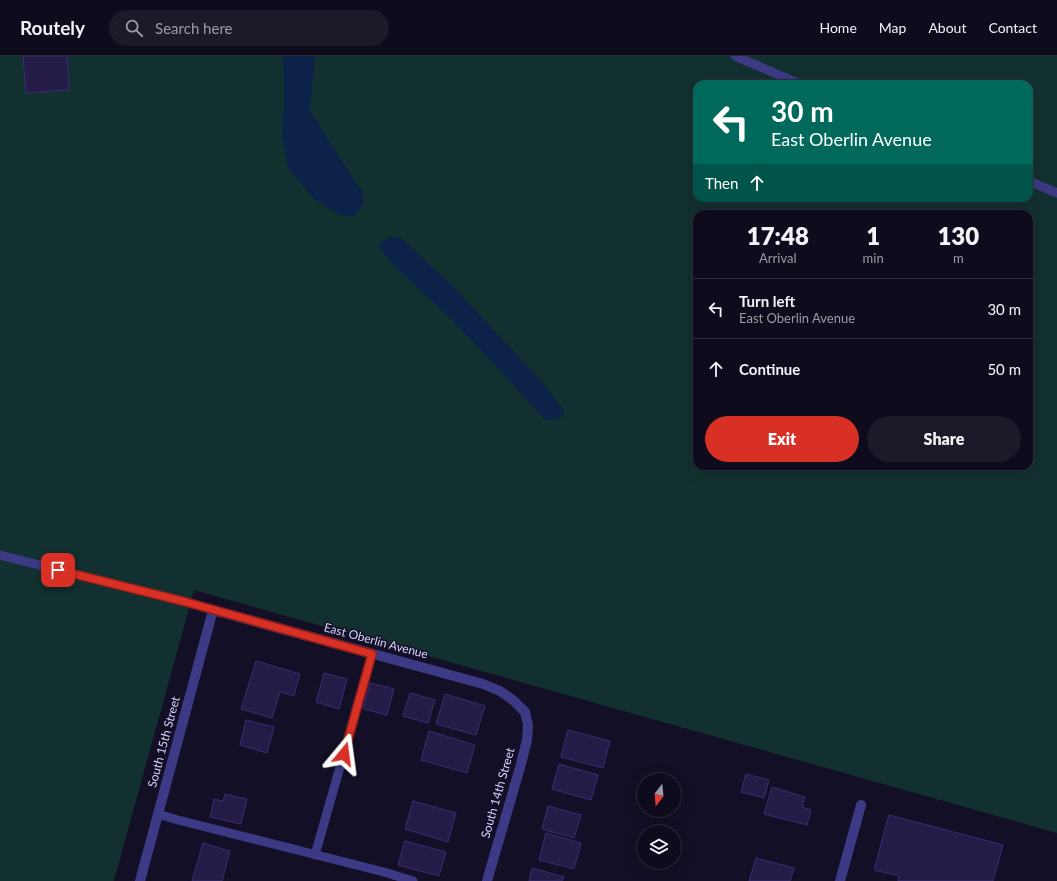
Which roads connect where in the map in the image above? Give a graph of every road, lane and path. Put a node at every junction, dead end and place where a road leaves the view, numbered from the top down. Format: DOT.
graph roads {
  1 [pos="735,56"];
  2 [pos="791,80"];
  3 [pos="1033,184"];
  4 [pos="1057,193"];
  5 [pos="0,555"];
  6 [pos="213,610"];
  7 [pos="372,654"];
  8 [pos="525,712"];
  9 [pos="862,805"];
  10 [pos="158,814"];
  11 [pos="315,855"];
  12 [pos="140,881"];
  13 [pos="414,881"];
  14 [pos="487,881"];
  15 [pos="840,881"];
  1 -- 2 [label="lane"];
  3 -- 4 [label="lane"];
  5 -- 6 [label="lane"];
  6 -- 7 [label="street, East Oberlin Avenue"];
  6 -- 10 [label="street, South 15th Street"];
  7 -- 8 [label="street, East Oberlin Avenue"];
  7 -- 11 [label="lane"];
  8 -- 14 [label="street, South 14th Street"];
  9 -- 15 [label="street"];
  10 -- 11 [label="lane"];
  10 -- 12 [label="street, South 15th Street"];
  11 -- 13 [label="lane"];
}
